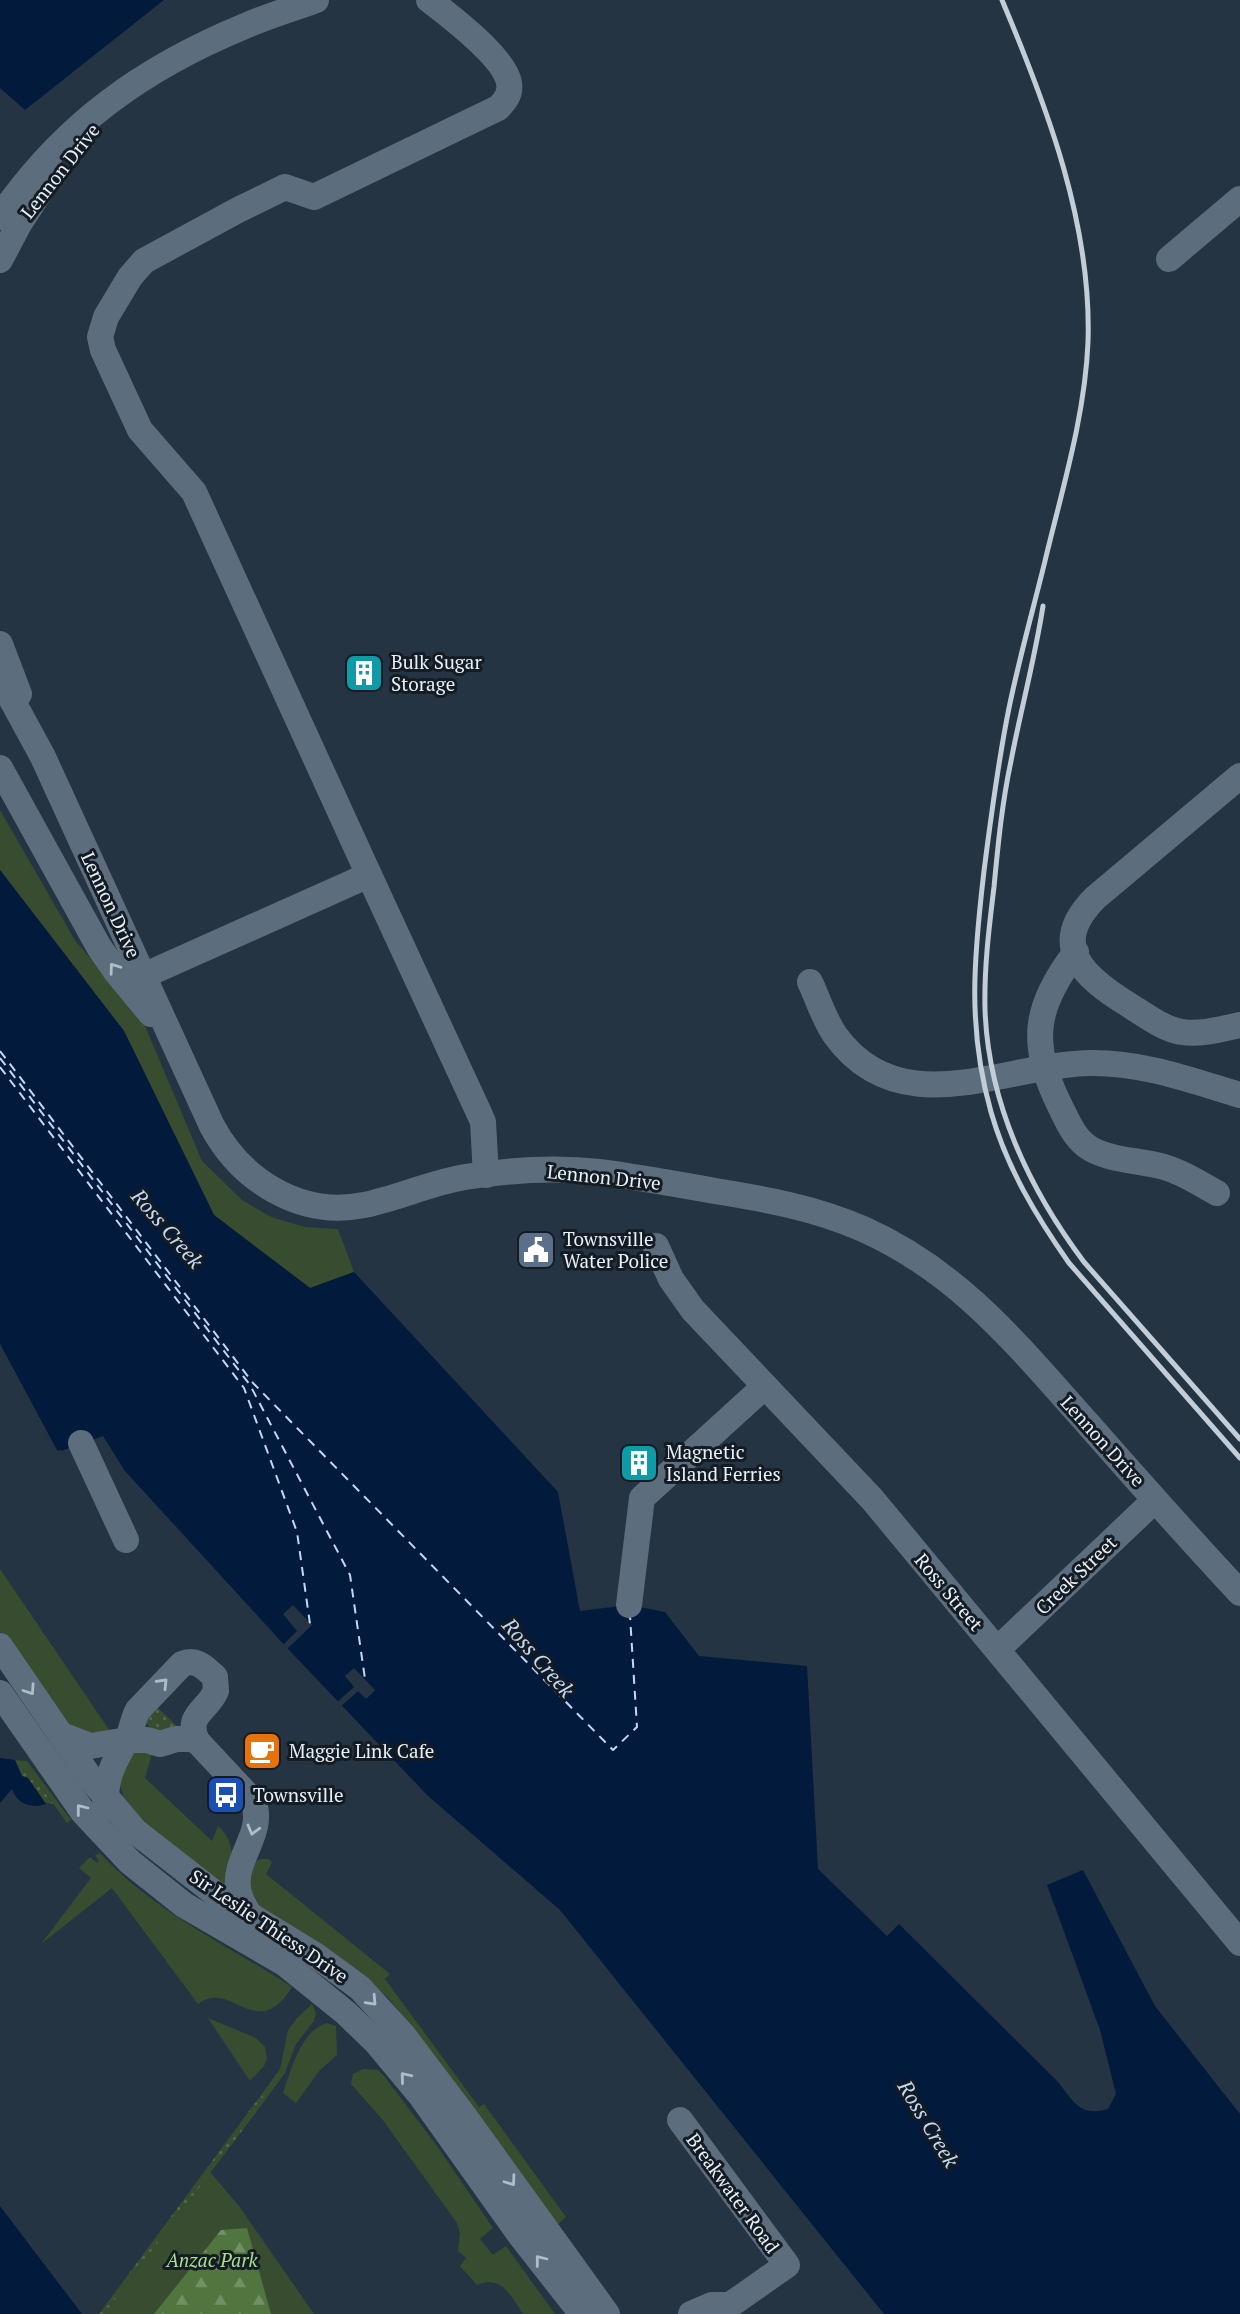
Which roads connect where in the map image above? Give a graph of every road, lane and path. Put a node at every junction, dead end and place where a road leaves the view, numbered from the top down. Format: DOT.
graph roads {
  1 [pos="316,0"];
  2 [pos="429,0"];
  3 [pos="274,7"];
  4 [pos="164,64"];
  5 [pos="1240,199"];
  6 [pos="0,217"];
  7 [pos="1169,258"];
  8 [pos="0,261"];
  9 [pos="0,644"];
  10 [pos="0,678"];
  11 [pos="43,757"];
  12 [pos="0,768"];
  13 [pos="1240,776"];
  14 [pos="369,874"];
  15 [pos="1076,952"];
  16 [pos="143,976"];
  17 [pos="810,982"];
  18 [pos="1240,1026"];
  19 [pos="172,1040"];
  20 [pos="1240,1095"];
  21 [pos="486,1175"];
  22 [pos="1217,1193"];
  23 [pos="656,1246"];
  24 [pos="765,1386"];
  25 [pos="81,1443"];
  26 [pos="1155,1500"];
  27 [pos="126,1540"];
  28 [pos="1240,1593"];
  29 [pos="629,1605"];
  30 [pos="0,1646"];
  31 [pos="998,1650"];
  32 [pos="0,1693"];
  33 [pos="61,1735"];
  34 [pos="128,1740"];
  35 [pos="197,1741"];
  36 [pos="106,1797"];
  37 [pos="249,1914"];
  38 [pos="1240,1943"];
  39 [pos="284,1963"];
  40 [pos="680,2120"];
  41 [pos="729,2310"];
  42 [pos="582,2314"];
  43 [pos="607,2314"];
  44 [pos="691,2314"];
  1 -- 3 [label="street, Lennon Drive"];
  2 -- 14 [label="street"];
  3 -- 4 [label="street, Lennon Drive"];
  4 -- 6 [label="street, Lennon Drive"];
  4 -- 8 [label="street, Lennon Drive"];
  5 -- 7 [label="street"];
  9 -- 11 [label="street, Lennon Drive"];
  10 -- 11 [label="street, Lennon Drive"];
  11 -- 16 [label="street, Lennon Drive"];
  19 -- 12 [label="street, one-way"];
  13 -- 15 [label="street"];
  14 -- 16 [label="street"];
  14 -- 21 [label="street"];
  15 -- 18 [label="street"];
  15 -- 22 [label="street"];
  16 -- 19 [label="street, Lennon Drive"];
  17 -- 20 [label="street"];
  19 -- 21 [label="street, Lennon Drive"];
  21 -- 26 [label="street, Lennon Drive"];
  23 -- 24 [label="street, Ross Street"];
  24 -- 29 [label="street"];
  24 -- 31 [label="street, Ross Street"];
  25 -- 27 [label="street"];
  26 -- 28 [label="street, Lennon Drive"];
  26 -- 31 [label="street, Creek Street"];
  30 -- 33 [label="street, Sir Leslie Thiess Drive, one-way"];
  31 -- 38 [label="street, Ross Street"];
  39 -- 32 [label="street, Sir Leslie Thiess Drive, one-way"];
  33 -- 34 [label="street"];
  33 -- 36 [label="street, Sir Leslie Thiess Drive"];
  34 -- 35 [label="street"];
  34 -- 35 [label="street, one-way"];
  34 -- 36 [label="street"];
  35 -- 37 [label="street, one-way"];
  36 -- 37 [label="street, Sir Leslie Thiess Drive"];
  36 -- 39 [label="street"];
  37 -- 43 [label="street, Sir Leslie Thiess Drive, one-way"];
  42 -- 39 [label="street, Sir Leslie Thiess Drive, one-way"];
  40 -- 41 [label="street, Breakwater Road"];
  41 -- 44 [label="street"];
}
